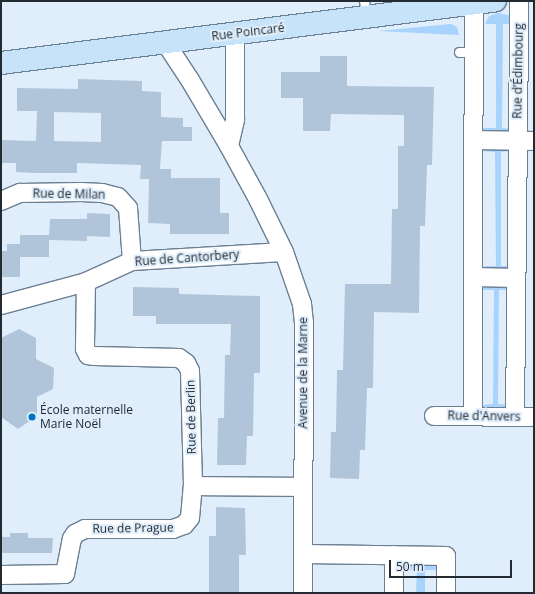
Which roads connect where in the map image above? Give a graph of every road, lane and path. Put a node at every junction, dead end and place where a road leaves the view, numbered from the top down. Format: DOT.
graph roads {
  1 [pos="519,1"];
  2 [pos="485,2"];
  3 [pos="366,9"];
  4 [pos="235,34"];
  5 [pos="165,42"];
  6 [pos="1,63"];
  7 [pos="474,140"];
  8 [pos="526,141"];
  9 [pos="229,146"];
  10 [pos="1,201"];
  11 [pos="284,252"];
  12 [pos="132,261"];
  13 [pos="474,278"];
  14 [pos="516,278"];
  15 [pos="86,282"];
  16 [pos="1,305"];
  17 [pos="434,416"];
  18 [pos="473,416"];
  19 [pos="515,417"];
  20 [pos="534,417"];
  21 [pos="193,486"];
  22 [pos="303,487"];
  23 [pos="303,554"];
  24 [pos="394,555"];
  25 [pos="1,575"];
  26 [pos="303,593"];
  27 [pos="394,593"];
  28 [pos="446,593"];
  1 -- 8 [label="street, Rue d’Édimbourg"];
  2 -- 3 [label="street, Rue Poincaré"];
  2 -- 7 [label="street"];
  3 -- 4 [label="street, Rue Poincaré"];
  4 -- 5 [label="street, Rue Poincaré"];
  4 -- 9 [label="street"];
  5 -- 6 [label="street, Rue Poincaré"];
  5 -- 9 [label="street, Avenue de la Marne"];
  7 -- 8 [label="street"];
  7 -- 13 [label="street"];
  8 -- 14 [label="street, Rue d’Édimbourg"];
  9 -- 11 [label="street, Avenue de la Marne"];
  10 -- 12 [label="street, Rue de Milan"];
  11 -- 12 [label="street, Rue de Cantorbery"];
  11 -- 22 [label="street, Avenue de la Marne"];
  12 -- 15 [label="street, Rue de Cantorbery"];
  13 -- 14 [label="street"];
  13 -- 18 [label="street"];
  14 -- 19 [label="street, Rue d’Édimbourg"];
  15 -- 16 [label="street, Rue de Cantorbery"];
  15 -- 21 [label="street, Rue de Berlin"];
  17 -- 18 [label="street, Rue d'Anvers"];
  18 -- 19 [label="street, Rue d'Anvers"];
  19 -- 20 [label="street, Rue d'Anvers"];
  21 -- 22 [label="street"];
  21 -- 25 [label="street, Rue de Prague"];
  22 -- 23 [label="street, Avenue de la Marne"];
  23 -- 24 [label="street"];
  23 -- 26 [label="street, Avenue de la Marne"];
  24 -- 27 [label="street"];
  24 -- 28 [label="street"];
}
